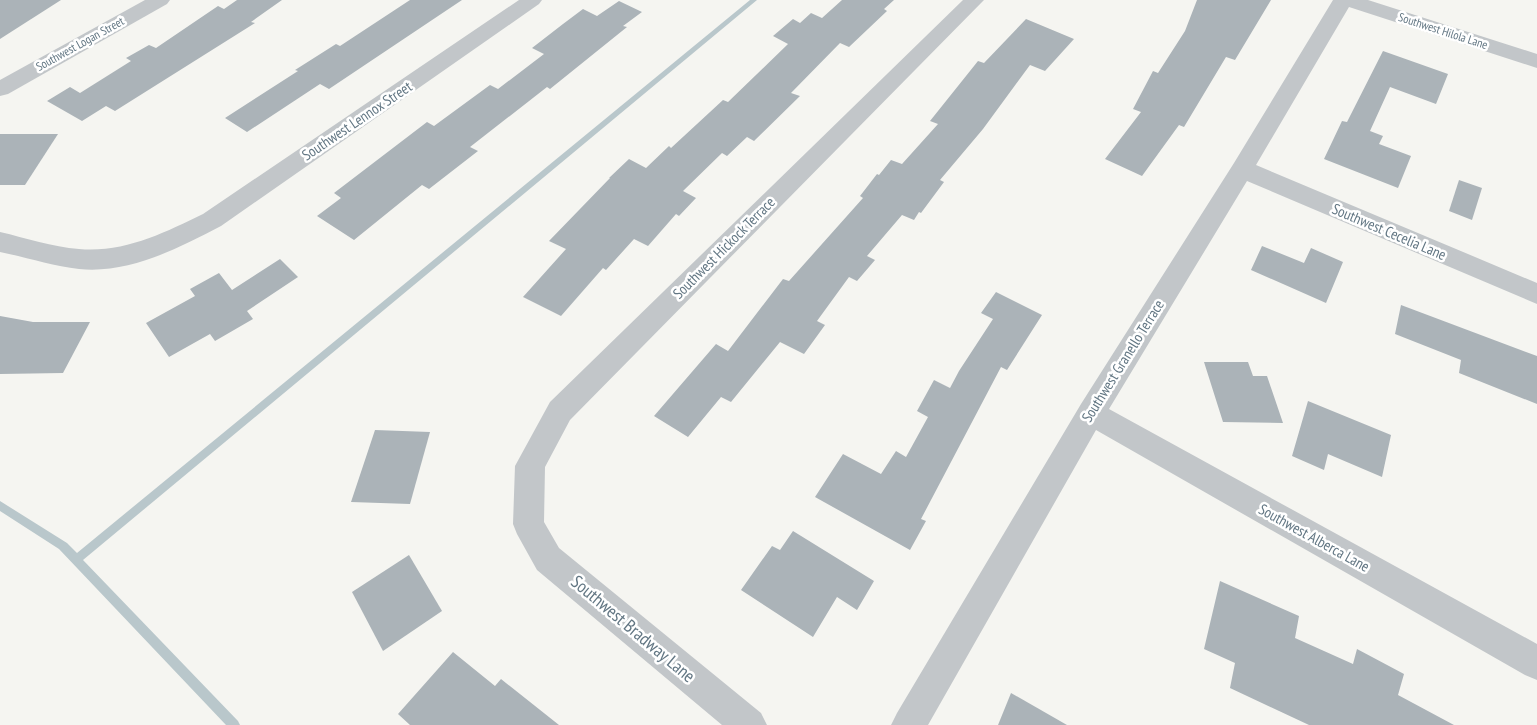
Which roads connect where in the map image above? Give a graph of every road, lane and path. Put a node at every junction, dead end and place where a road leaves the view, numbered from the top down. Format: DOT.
graph roads {
  1 [pos="160,0"];
  2 [pos="532,0"];
  3 [pos="974,0"];
  4 [pos="1343,0"];
  5 [pos="1348,0"];
  6 [pos="1537,61"];
  7 [pos="0,89"];
  8 [pos="1242,169"];
  9 [pos="0,242"];
  10 [pos="1537,294"];
  11 [pos="1091,413"];
  12 [pos="528,524"];
  13 [pos="1537,663"];
  14 [pos="749,725"];
  15 [pos="909,725"];
  1 -- 7 [label="street, Southwest Logan Street"];
  2 -- 9 [label="street, Southwest Lennox Street"];
  3 -- 12 [label="street, Southwest Hickock Terrace"];
  4 -- 8 [label="street, Southwest Granello Terrace"];
  5 -- 6 [label="street, Southwest Hilola Lane"];
  8 -- 10 [label="street, Southwest Cecelia Lane"];
  8 -- 11 [label="street, Southwest Granello Terrace"];
  11 -- 13 [label="street, Southwest Alberca Lane"];
  11 -- 15 [label="street, Southwest Granello Terrace"];
  12 -- 14 [label="street, Southwest Bradway Lane"];
}
